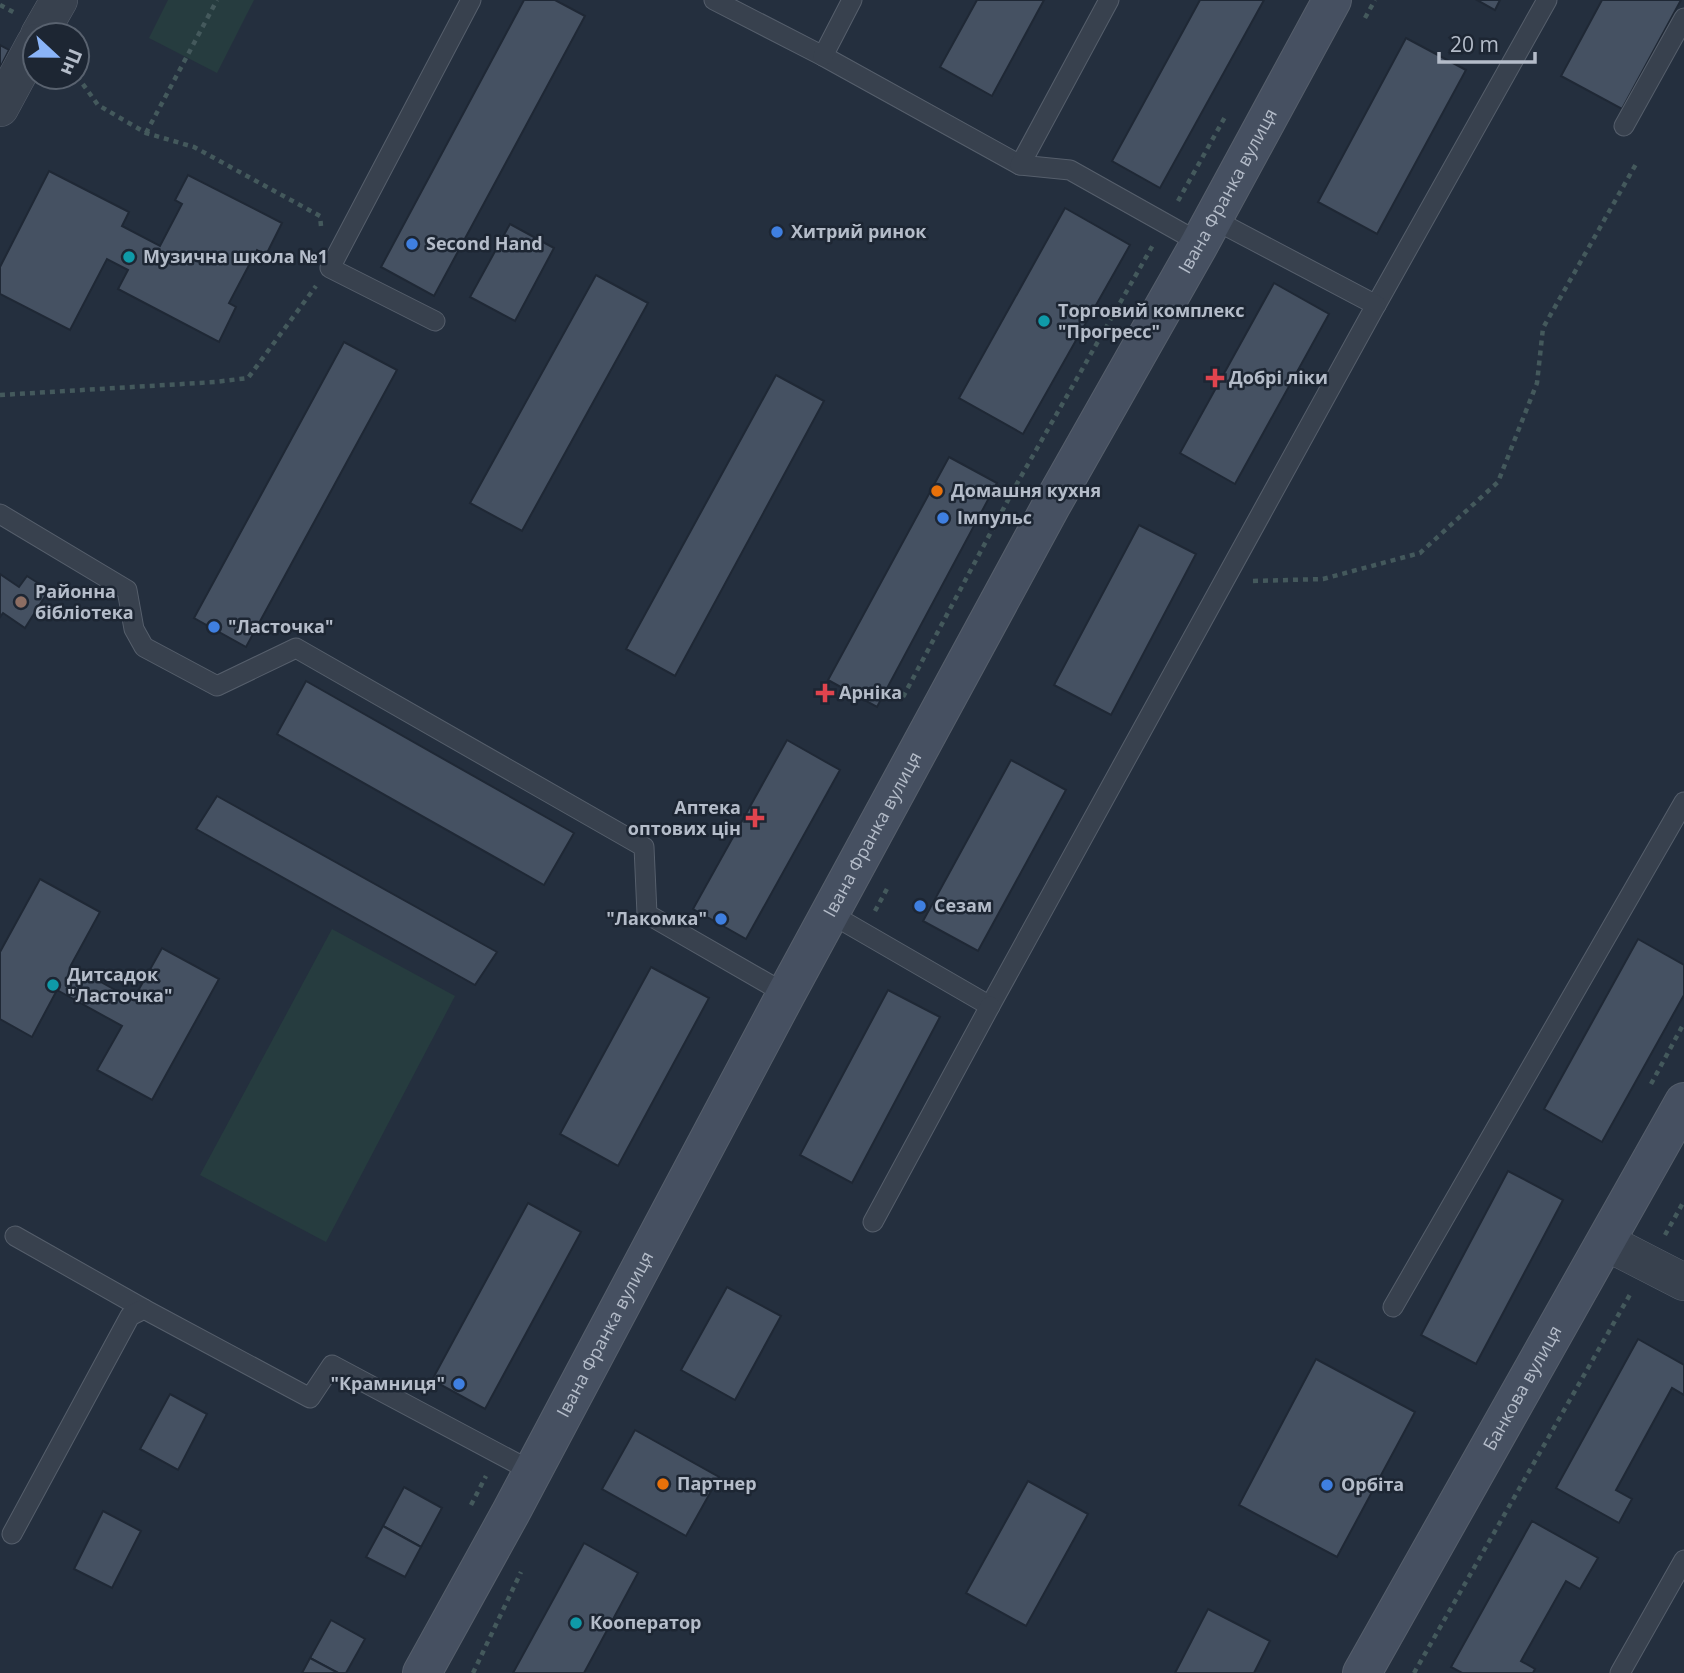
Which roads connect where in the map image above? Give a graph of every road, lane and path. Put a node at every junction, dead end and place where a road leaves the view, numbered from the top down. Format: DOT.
graph roads {
  1 [pos="59,0"];
  2 [pos="217,0"];
  3 [pos="471,0"];
  4 [pos="714,0"];
  5 [pos="852,0"];
  6 [pos="1109,0"];
  7 [pos="1332,0"];
  8 [pos="1375,0"];
  9 [pos="1547,0"];
  10 [pos="1684,18"];
  11 [pos="47,21"];
  12 [pos="1362,24"];
  13 [pos="822,55"];
  14 [pos="21,69"];
  15 [pos="88,91"];
  16 [pos="0,108"];
  17 [pos="1625,126"];
  18 [pos="146,133"];
  19 [pos="1636,164"];
  20 [pos="1020,165"];
  21 [pos="1206,231"];
  22 [pos="330,268"];
  23 [pos="1376,305"];
  24 [pos="435,321"];
  25 [pos="0,395"];
  26 [pos="0,514"];
  27 [pos="1224,582"];
  28 [pos="1684,802"];
  29 [pos="890,884"];
  30 [pos="831,914"];
  31 [pos="864,932"];
  32 [pos="786,994"];
  33 [pos="990,1006"];
  34 [pos="1684,1102"];
  35 [pos="1684,1201"];
  36 [pos="873,1222"];
  37 [pos="15,1236"];
  38 [pos="1606,1242"];
  39 [pos="1648,1263"];
  40 [pos="1684,1282"];
  41 [pos="1393,1307"];
  42 [pos="144,1309"];
  43 [pos="531,1471"];
  44 [pos="12,1534"];
  45 [pos="1684,1560"];
  46 [pos="526,1562"];
  47 [pos="422,1673"];
  48 [pos="473,1673"];
  49 [pos="1362,1673"];
  50 [pos="1414,1673"];
  51 [pos="1620,1673"];
  1 -- 11 [label="street"];
  2 -- 18 [label="path"];
  3 -- 22 [label="lane"];
  4 -- 13 [label="lane"];
  5 -- 13 [label="lane"];
  6 -- 20 [label="lane"];
  7 -- 21 [label="street, Івана Франка вулиця"];
  8 -- 12 [label="path"];
  9 -- 23 [label="lane"];
  10 -- 17 [label="lane"];
  13 -- 20 [label="lane"];
  14 -- 16 [label="street"];
  15 -- 18 [label="path"];
  18 -- 22 [label="path"];
  19 -- 27 [label="path"];
  20 -- 21 [label="lane"];
  21 -- 23 [label="lane"];
  21 -- 30 [label="street, Івана Франка вулиця"];
  22 -- 24 [label="lane"];
  22 -- 25 [label="path"];
  23 -- 27 [label="lane"];
  26 -- 32 [label="lane"];
  27 -- 33 [label="lane"];
  28 -- 41 [label="lane"];
  29 -- 31 [label="path"];
  30 -- 31 [label="lane"];
  30 -- 32 [label="street, Івана Франка вулиця"];
  31 -- 33 [label="lane"];
  32 -- 43 [label="street, Івана Франка вулиця"];
  33 -- 36 [label="lane"];
  34 -- 38 [label="street, Банкова вулиця"];
  35 -- 39 [label="path"];
  37 -- 42 [label="lane"];
  38 -- 39 [label="street"];
  38 -- 49 [label="street, Банкова вулиця"];
  39 -- 40 [label="street"];
  39 -- 50 [label="path"];
  42 -- 43 [label="lane"];
  42 -- 44 [label="lane"];
  43 -- 47 [label="street, Івана Франка вулиця"];
  45 -- 51 [label="lane"];
  46 -- 48 [label="path"];
}
